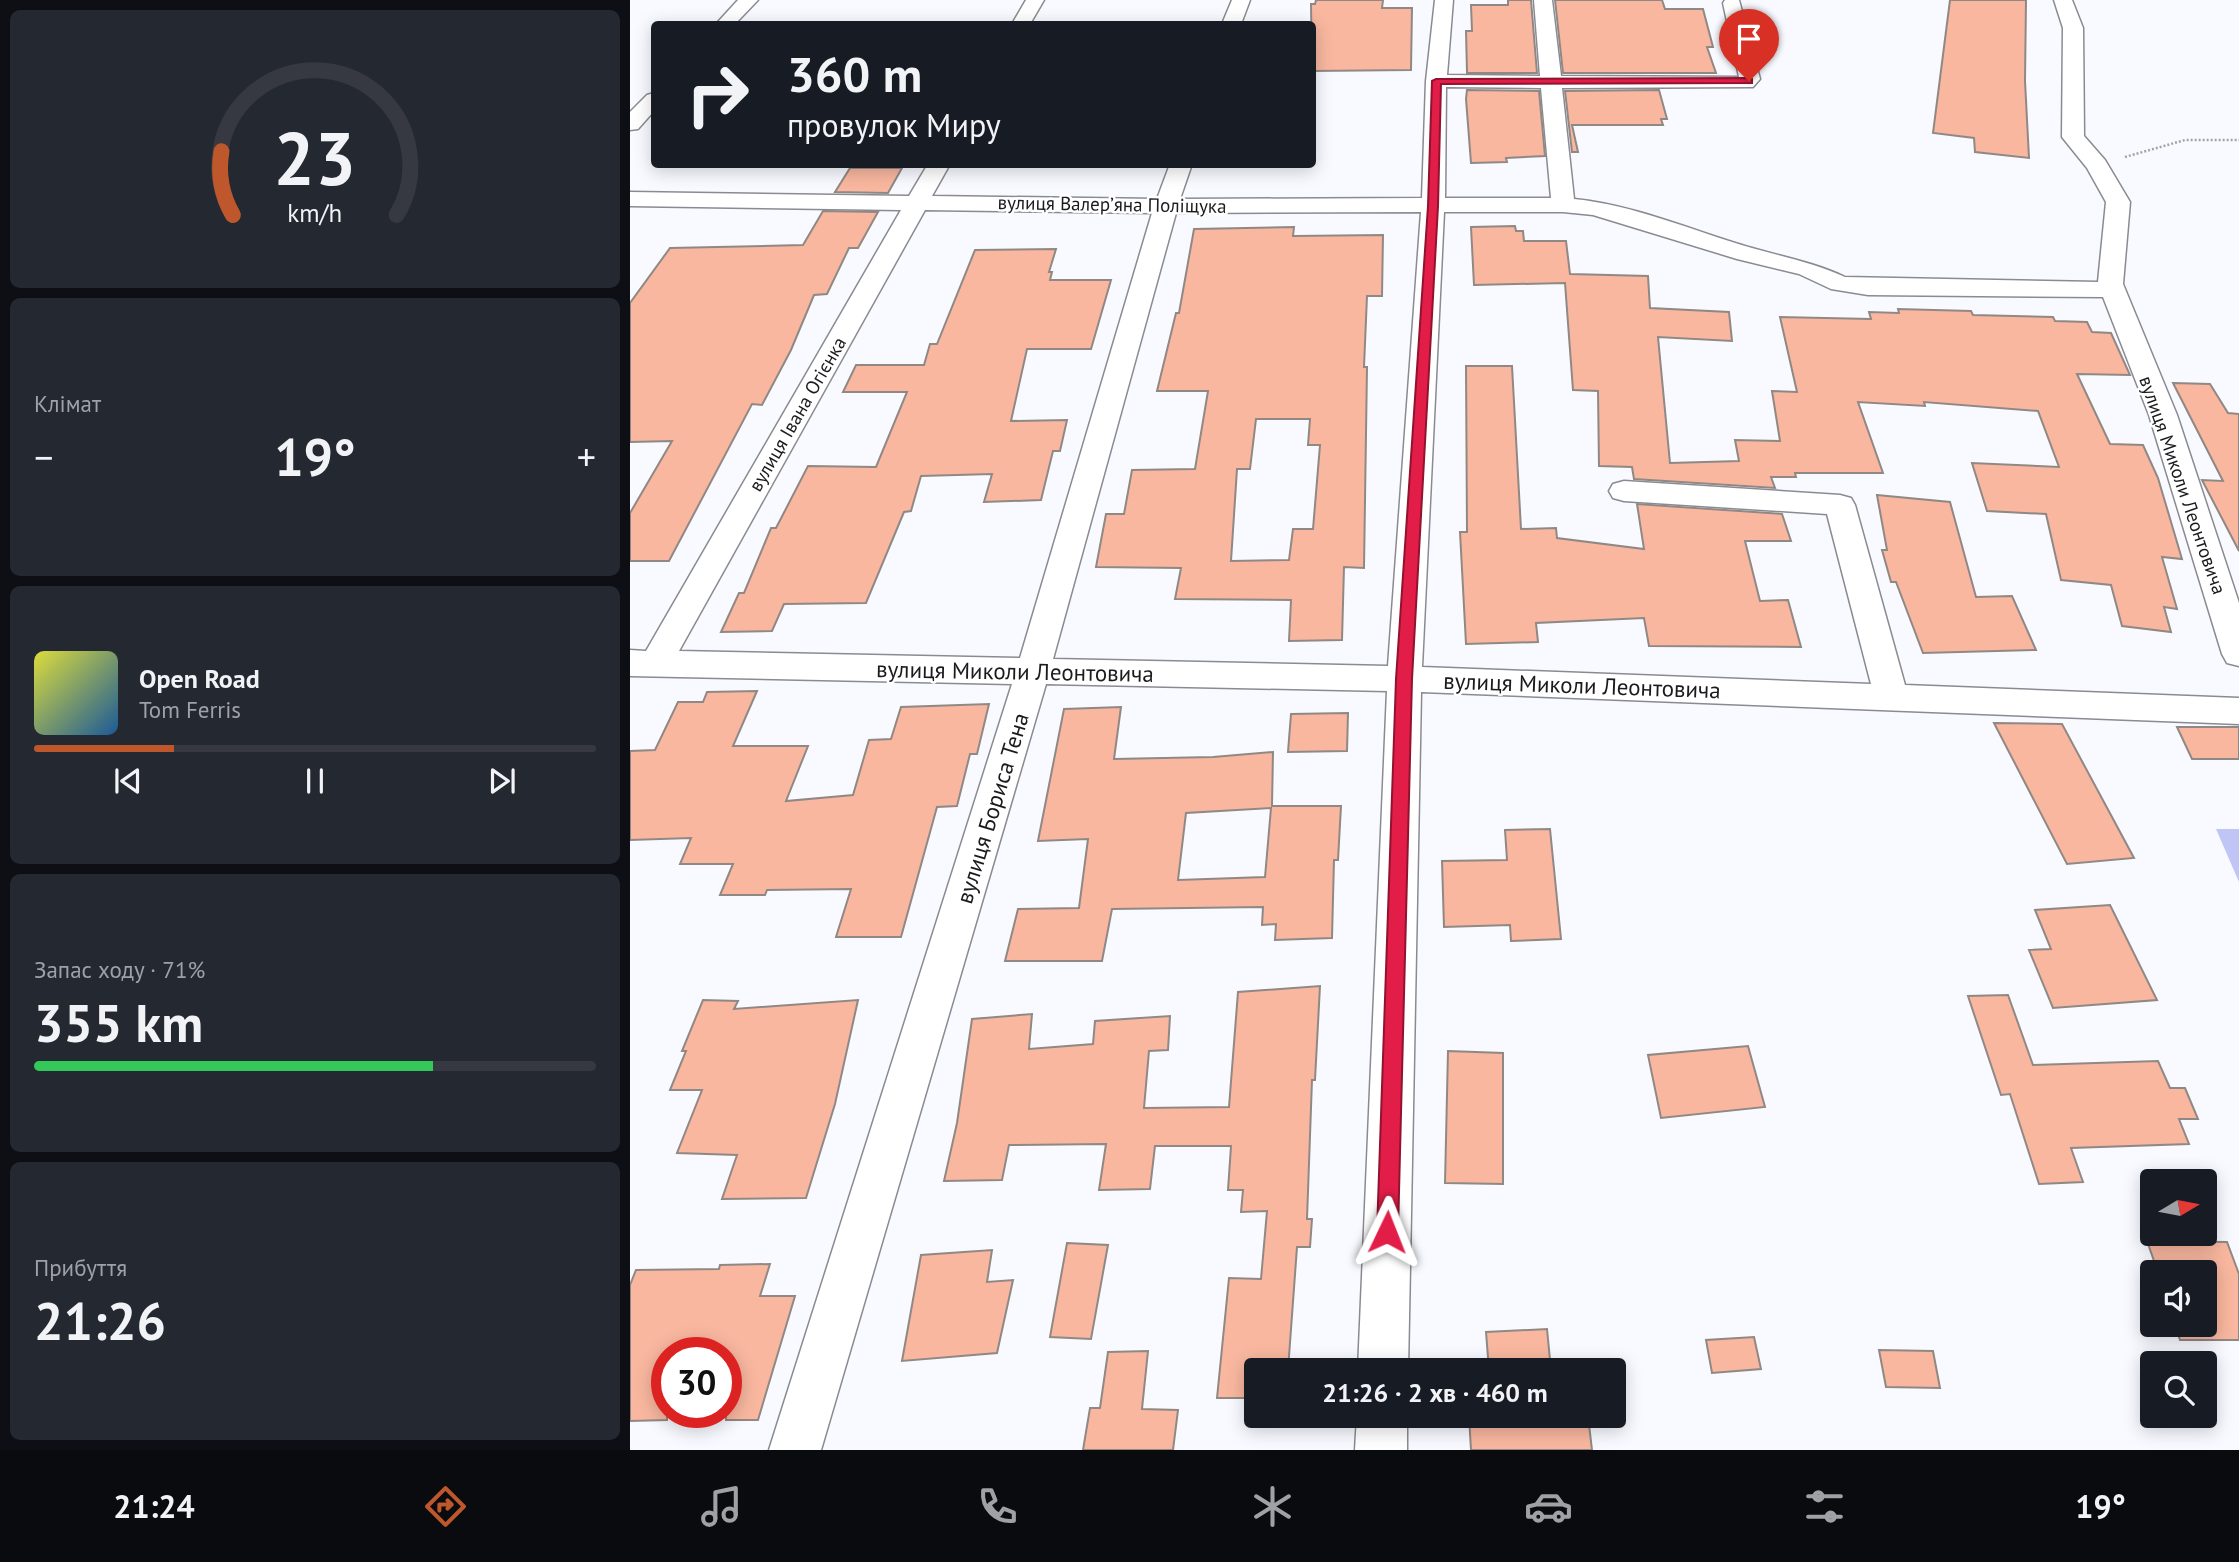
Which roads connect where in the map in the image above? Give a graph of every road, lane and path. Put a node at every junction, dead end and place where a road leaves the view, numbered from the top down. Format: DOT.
graph roads {
  1 [pos="749,0"];
  2 [pos="1035,0"];
  3 [pos="1241,0"];
  4 [pos="1444,0"];
  5 [pos="1543,0"];
  6 [pos="2063,0"];
  7 [pos="1732,3"];
  8 [pos="728,21"];
  9 [pos="1023,21"];
  10 [pos="1234,21"];
  11 [pos="1436,81"];
  12 [pos="1551,82"];
  13 [pos="651,102"];
  14 [pos="630,124"];
  15 [pos="2239,140"];
  16 [pos="2097,165"];
  17 [pos="937,168"];
  18 [pos="1180,168"];
  19 [pos="630,199"];
  20 [pos="918,201"];
  21 [pos="1166,205"];
  22 [pos="1563,205"];
  23 [pos="1433,206"];
  24 [pos="2111,290"];
  25 [pos="1624,491"];
  26 [pos="2239,654"];
  27 [pos="643,663"];
  28 [pos="1034,672"];
  29 [pos="1404,679"];
  30 [pos="1891,695"];
  31 [pos="2239,711"];
  32 [pos="1383,1358"];
  33 [pos="1382,1428"];
  34 [pos="795,1450"];
  35 [pos="1381,1450"];
  1 -- 8 [label="street"];
  2 -- 9 [label="street"];
  3 -- 10 [label="street"];
  4 -- 11 [label="street"];
  5 -- 12 [label="street"];
  6 -- 16 [label="street, вулиця Миколи Леонтовича"];
  7 -- 12 [label="street"];
  11 -- 12 [label="street"];
  11 -- 23 [label="street"];
  12 -- 22 [label="street"];
  13 -- 14 [label="street"];
  15 -- 16 [label="path"];
  16 -- 24 [label="street, вулиця Миколи Леонтовича"];
  17 -- 20 [label="street, вулиця Івана Огієнка"];
  18 -- 21 [label="street, вулиця Бориса Тена"];
  19 -- 20 [label="street, вулиця Валерʼяна Поліщука"];
  20 -- 21 [label="street, вулиця Валерʼяна Поліщука"];
  20 -- 27 [label="street, вулиця Івана Огієнка"];
  21 -- 23 [label="street, вулиця Валерʼяна Поліщука"];
  21 -- 28 [label="street, вулиця Бориса Тена"];
  22 -- 23 [label="street, вулиця Валерʼяна Поліщука"];
  22 -- 24 [label="street, вулиця Валерʼяна Поліщука"];
  23 -- 29 [label="street"];
  24 -- 26 [label="street, вулиця Миколи Леонтовича"];
  25 -- 30 [label="street"];
  27 -- 28 [label="street, вулиця Миколи Леонтовича"];
  28 -- 29 [label="street, вулиця Миколи Леонтовича"];
  28 -- 34 [label="street, вулиця Бориса Тена"];
  29 -- 30 [label="street, вулиця Миколи Леонтовича"];
  29 -- 32 [label="street"];
  30 -- 31 [label="street, вулиця Миколи Леонтовича"];
  33 -- 35 [label="street"];
}
